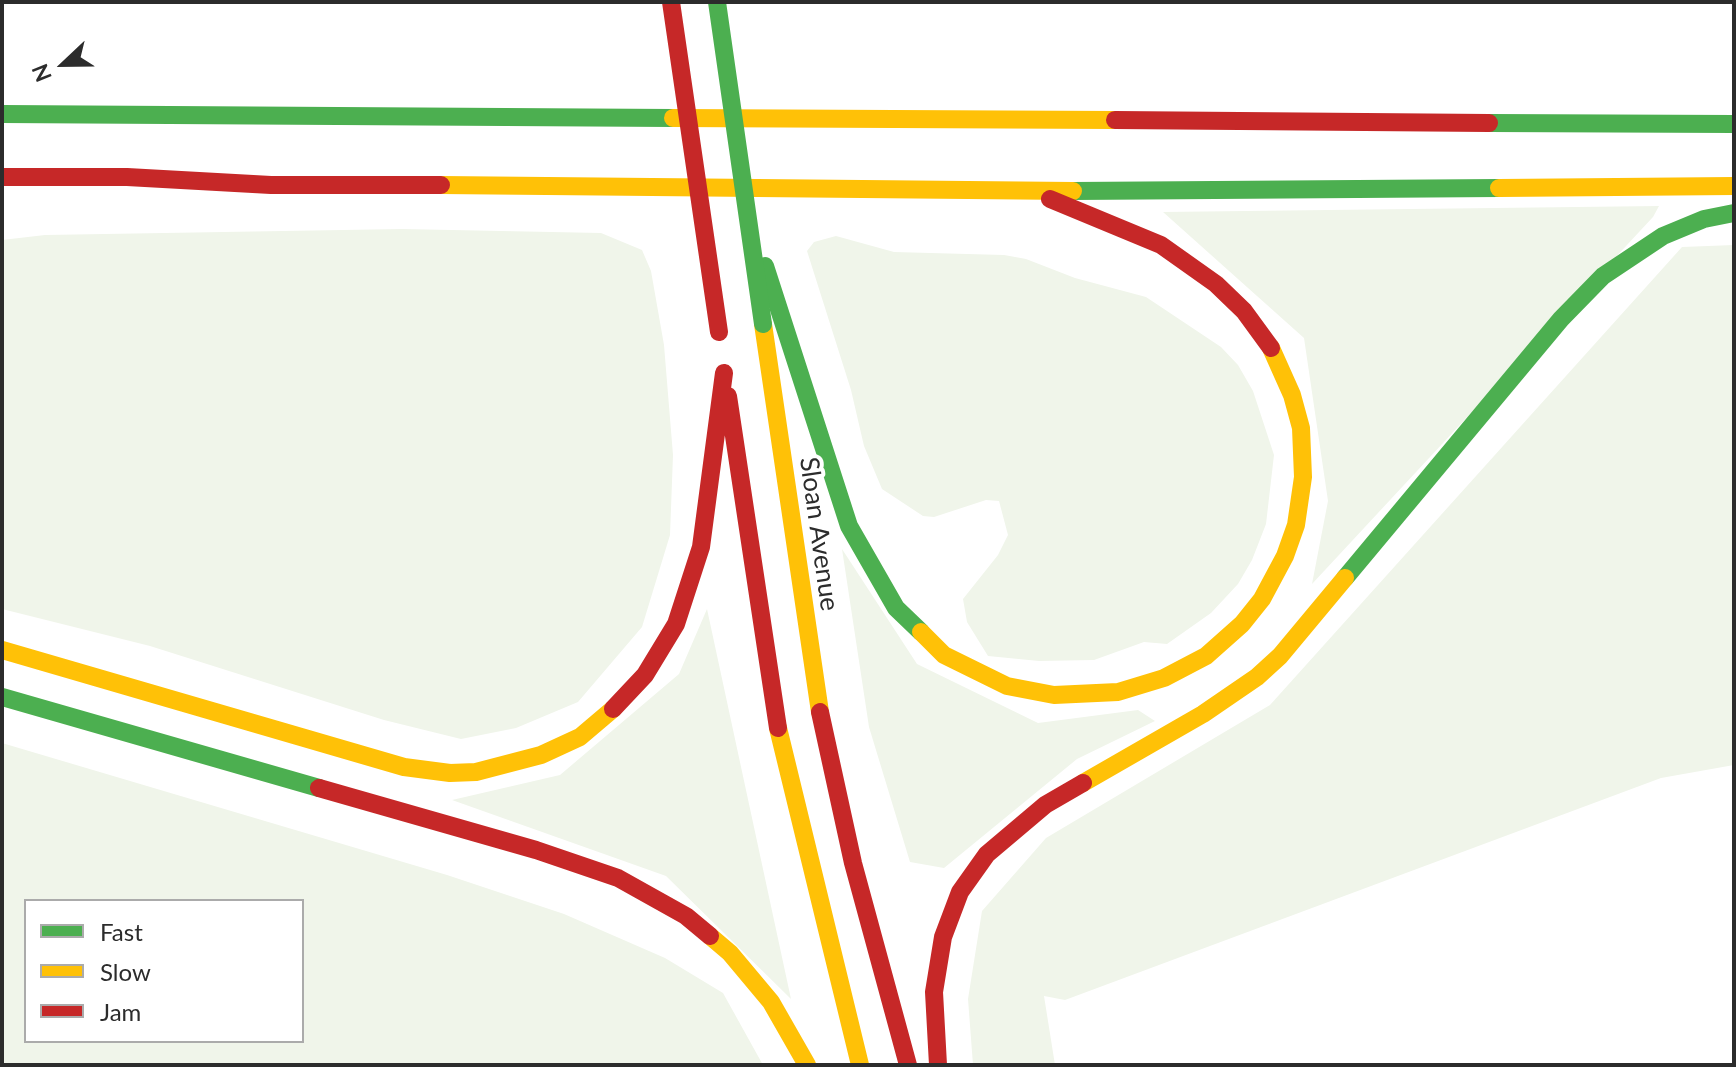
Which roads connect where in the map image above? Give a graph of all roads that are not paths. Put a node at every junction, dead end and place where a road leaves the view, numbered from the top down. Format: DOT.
graph roads {
  1 [pos="671,2"];
  2 [pos="717,2"];
  3 [pos="2,114"];
  4 [pos="1734,124"];
  5 [pos="2,177"];
  6 [pos="271,185"];
  7 [pos="1734,186"];
  8 [pos="1030,191"];
  9 [pos="115,196"];
  10 [pos="747,213"];
  11 [pos="1734,213"];
  12 [pos="722,353"];
  13 [pos="2,650"];
  14 [pos="2,697"];
  15 [pos="807,1065"];
  16 [pos="860,1065"];
  17 [pos="908,1065"];
  18 [pos="938,1065"];
  1 -- 12 [label="main road, bridge"];
  2 -- 10 [label="main road, Sloan Avenue, bridge"];
  3 -- 4 [label="main road"];
  5 -- 6 [label="main road"];
  6 -- 8 [label="main road"];
  6 -- 9 [label="main road"];
  7 -- 8 [label="main road"];
  8 -- 10 [label="main road, bridge"];
  10 -- 17 [label="main road, Sloan Avenue, bridge"];
  11 -- 18 [label="main road"];
  12 -- 13 [label="main road"];
  12 -- 16 [label="main road"];
  14 -- 15 [label="main road"];
}
